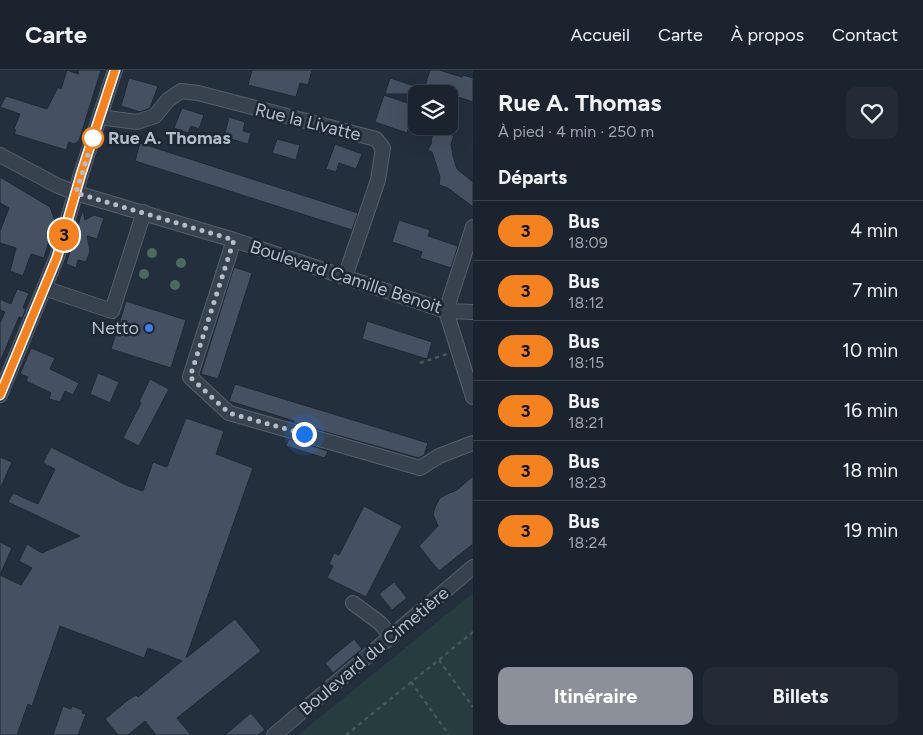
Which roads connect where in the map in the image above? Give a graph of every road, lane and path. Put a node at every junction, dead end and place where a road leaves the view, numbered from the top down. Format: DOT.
graph roads {
  1 [pos="116,70"];
  2 [pos="107,118"];
  3 [pos="0,155"];
  4 [pos="76,193"];
  5 [pos="144,212"];
  6 [pos="473,227"];
  7 [pos="234,240"];
  8 [pos="345,277"];
  9 [pos="44,288"];
  10 [pos="446,311"];
  11 [pos="473,312"];
  12 [pos="459,351"];
  13 [pos="420,363"];
  14 [pos="0,395"];
  15 [pos="473,397"];
  16 [pos="473,443"];
  17 [pos="473,568"];
  18 [pos="353,603"];
  19 [pos="473,632"];
  20 [pos="392,637"];
  21 [pos="439,660"];
  22 [pos="411,682"];
  23 [pos="473,707"];
  24 [pos="274,735"];
  25 [pos="346,735"];
  26 [pos="449,735"];
  1 -- 4 [label="street"];
  2 -- 8 [label="street, Rue la Livatte"];
  3 -- 4 [label="street, Boulevard Camille Benoit"];
  4 -- 5 [label="street, Boulevard Camille Benoit"];
  4 -- 9 [label="street"];
  5 -- 7 [label="street, Boulevard Camille Benoit"];
  5 -- 9 [label="street"];
  6 -- 10 [label="street"];
  7 -- 8 [label="street, Boulevard Camille Benoit"];
  7 -- 16 [label="street"];
  8 -- 10 [label="street, Boulevard Camille Benoit"];
  9 -- 14 [label="street"];
  10 -- 11 [label="street, Boulevard Camille Benoit"];
  10 -- 12 [label="street"];
  12 -- 13 [label="path"];
  12 -- 15 [label="street"];
  17 -- 20 [label="street, Boulevard du Cimetière"];
  18 -- 20 [label="street"];
  19 -- 21 [label="path"];
  20 -- 24 [label="street, Boulevard du Cimetière"];
  21 -- 22 [label="path"];
  21 -- 23 [label="path"];
  22 -- 25 [label="path"];
  22 -- 26 [label="path"];
}
